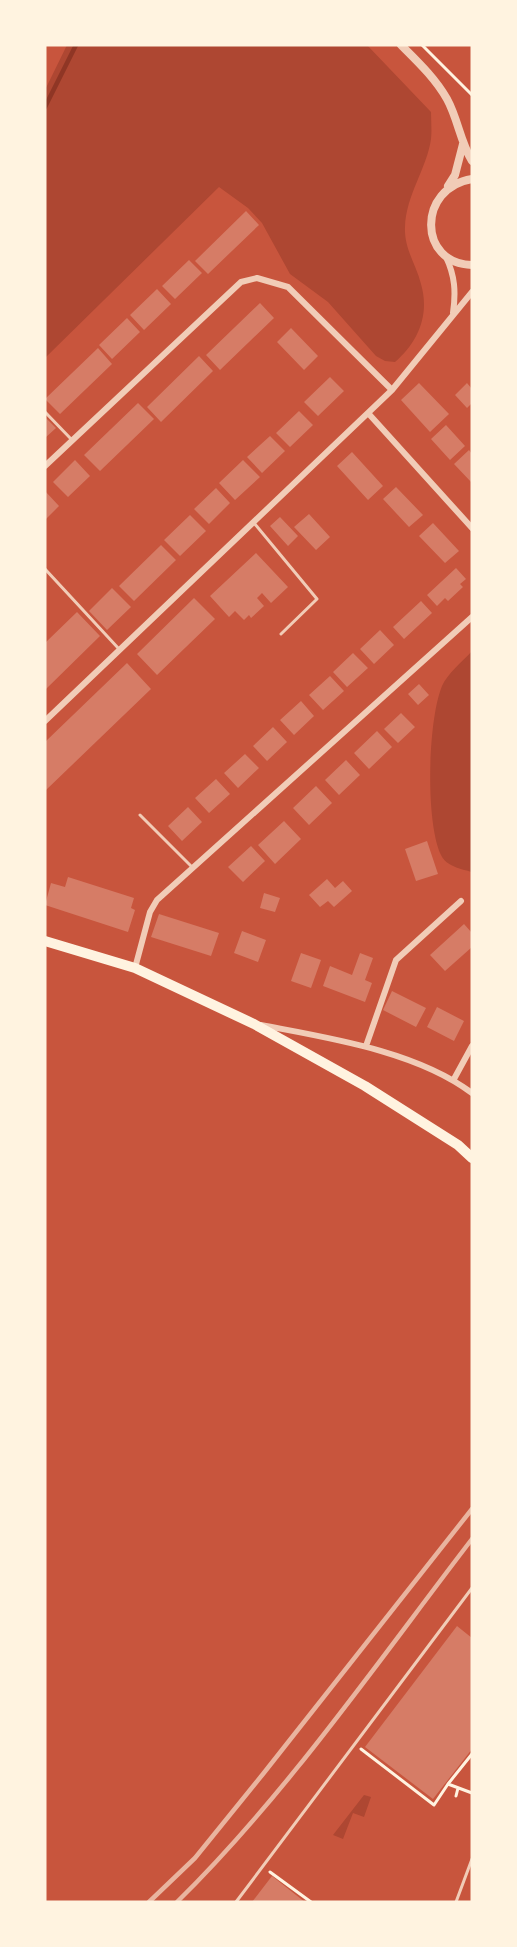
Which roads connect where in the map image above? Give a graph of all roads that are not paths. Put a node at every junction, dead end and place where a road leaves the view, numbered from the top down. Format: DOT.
graph roads {
  1 [pos="401,45"];
  2 [pos="462,144"];
  3 [pos="472,161"];
  4 [pos="472,179"];
  5 [pos="447,188"];
  6 [pos="445,255"];
  7 [pos="472,265"];
  8 [pos="472,292"];
  9 [pos="452,314"];
  10 [pos="392,390"];
  11 [pos="45,412"];
  12 [pos="368,413"];
  13 [pos="72,440"];
  14 [pos="45,466"];
  15 [pos="253,522"];
  16 [pos="472,528"];
  17 [pos="45,569"];
  18 [pos="472,617"];
  19 [pos="281,634"];
  20 [pos="120,651"];
  21 [pos="46,718"];
  22 [pos="140,815"];
  23 [pos="193,867"];
  24 [pos="461,902"];
  25 [pos="45,941"];
  26 [pos="135,968"];
  27 [pos="254,1024"];
  28 [pos="366,1046"];
  29 [pos="472,1046"];
  30 [pos="454,1079"];
  31 [pos="472,1093"];
  32 [pos="472,1158"];
  33 [pos="472,1588"];
  34 [pos="468,1594"];
  35 [pos="472,1598"];
  36 [pos="472,1858"];
  37 [pos="236,1902"];
  38 [pos="456,1902"];
  1 -- 2 [label="street"];
  2 -- 3 [label="street"];
  2 -- 5 [label="street"];
  4 -- 5 [label="street"];
  5 -- 6 [label="street"];
  6 -- 7 [label="street"];
  6 -- 9 [label="street"];
  8 -- 9 [label="street"];
  9 -- 10 [label="street"];
  10 -- 12 [label="street"];
  10 -- 13 [label="street"];
  11 -- 13 [label="lane"];
  12 -- 15 [label="street"];
  12 -- 16 [label="street"];
  13 -- 14 [label="street"];
  15 -- 19 [label="lane"];
  15 -- 20 [label="street"];
  17 -- 20 [label="lane"];
  18 -- 23 [label="street"];
  20 -- 21 [label="street"];
  22 -- 23 [label="lane"];
  23 -- 26 [label="street"];
  24 -- 28 [label="street"];
  25 -- 26 [label="highway"];
  26 -- 27 [label="highway"];
  27 -- 28 [label="street"];
  27 -- 32 [label="highway"];
  28 -- 30 [label="street"];
  29 -- 30 [label="street"];
  30 -- 31 [label="street"];
  33 -- 34 [label="lane"];
  34 -- 35 [label="lane"];
  34 -- 37 [label="lane"];
  36 -- 38 [label="lane"];
}
